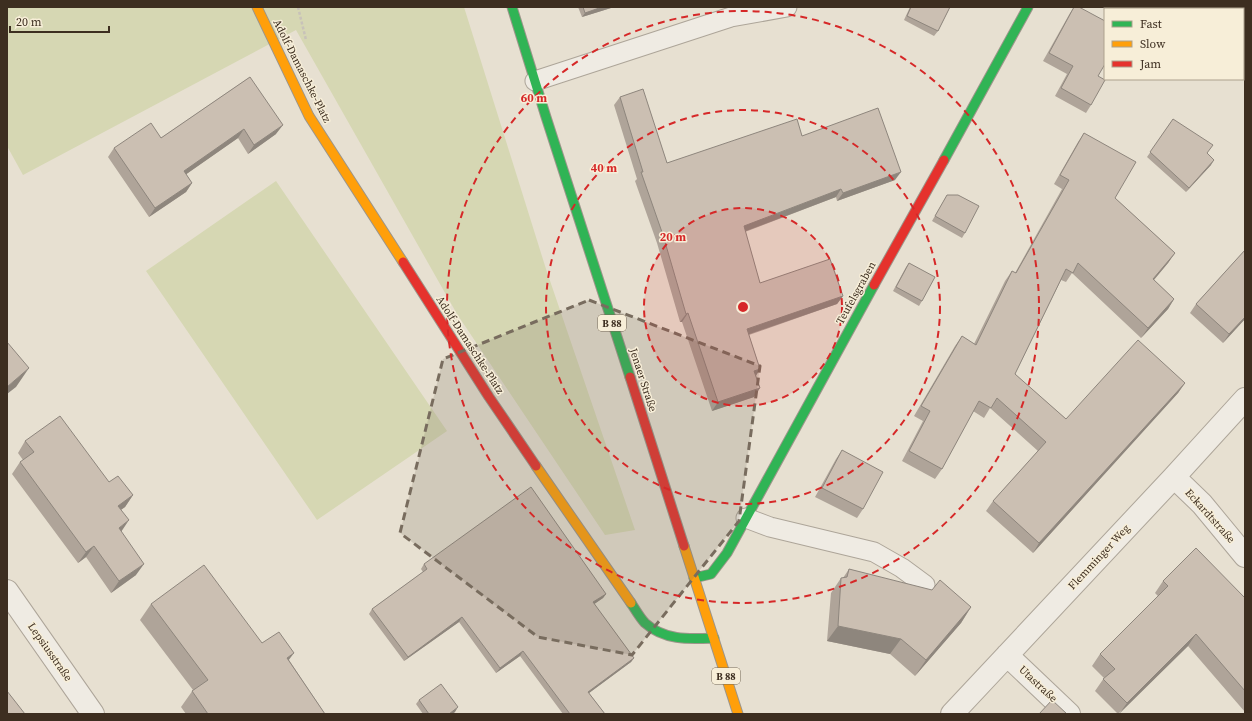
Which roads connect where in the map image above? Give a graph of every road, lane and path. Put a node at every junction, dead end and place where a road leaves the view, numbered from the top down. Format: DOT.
graph roads {
  1 [pos="257,7"];
  2 [pos="512,7"];
  3 [pos="787,7"];
  4 [pos="1028,7"];
  5 [pos="535,81"];
  6 [pos="1245,399"];
  7 [pos="1174,477"];
  8 [pos="746,518"];
  9 [pos="1245,556"];
  10 [pos="694,578"];
  11 [pos="925,585"];
  12 [pos="7,591"];
  13 [pos="714,638"];
  14 [pos="1007,655"];
  15 [pos="93,714"];
  16 [pos="738,714"];
  17 [pos="952,714"];
  18 [pos="1069,714"];
  1 -- 13 [label="street, Adolf-Damaschke-Platz"];
  2 -- 5 [label="street, Jenaer Straße / B 88"];
  3 -- 5 [label="lane"];
  4 -- 8 [label="street, Teufelsgraben"];
  5 -- 10 [label="street, Jenaer Straße / B 88"];
  6 -- 7 [label="street, Flemminger Weg"];
  7 -- 9 [label="street, Eckardtstraße"];
  7 -- 14 [label="street, Flemminger Weg"];
  8 -- 10 [label="street, Teufelsgraben"];
  8 -- 11 [label="lane"];
  10 -- 13 [label="street, Jenaer Straße / B 88"];
  12 -- 15 [label="street, Lepsiusstraße"];
  13 -- 16 [label="street, Jenaer Straße / B 88"];
  14 -- 17 [label="street, Flemminger Weg"];
  14 -- 18 [label="street, Utastraße"];
}
